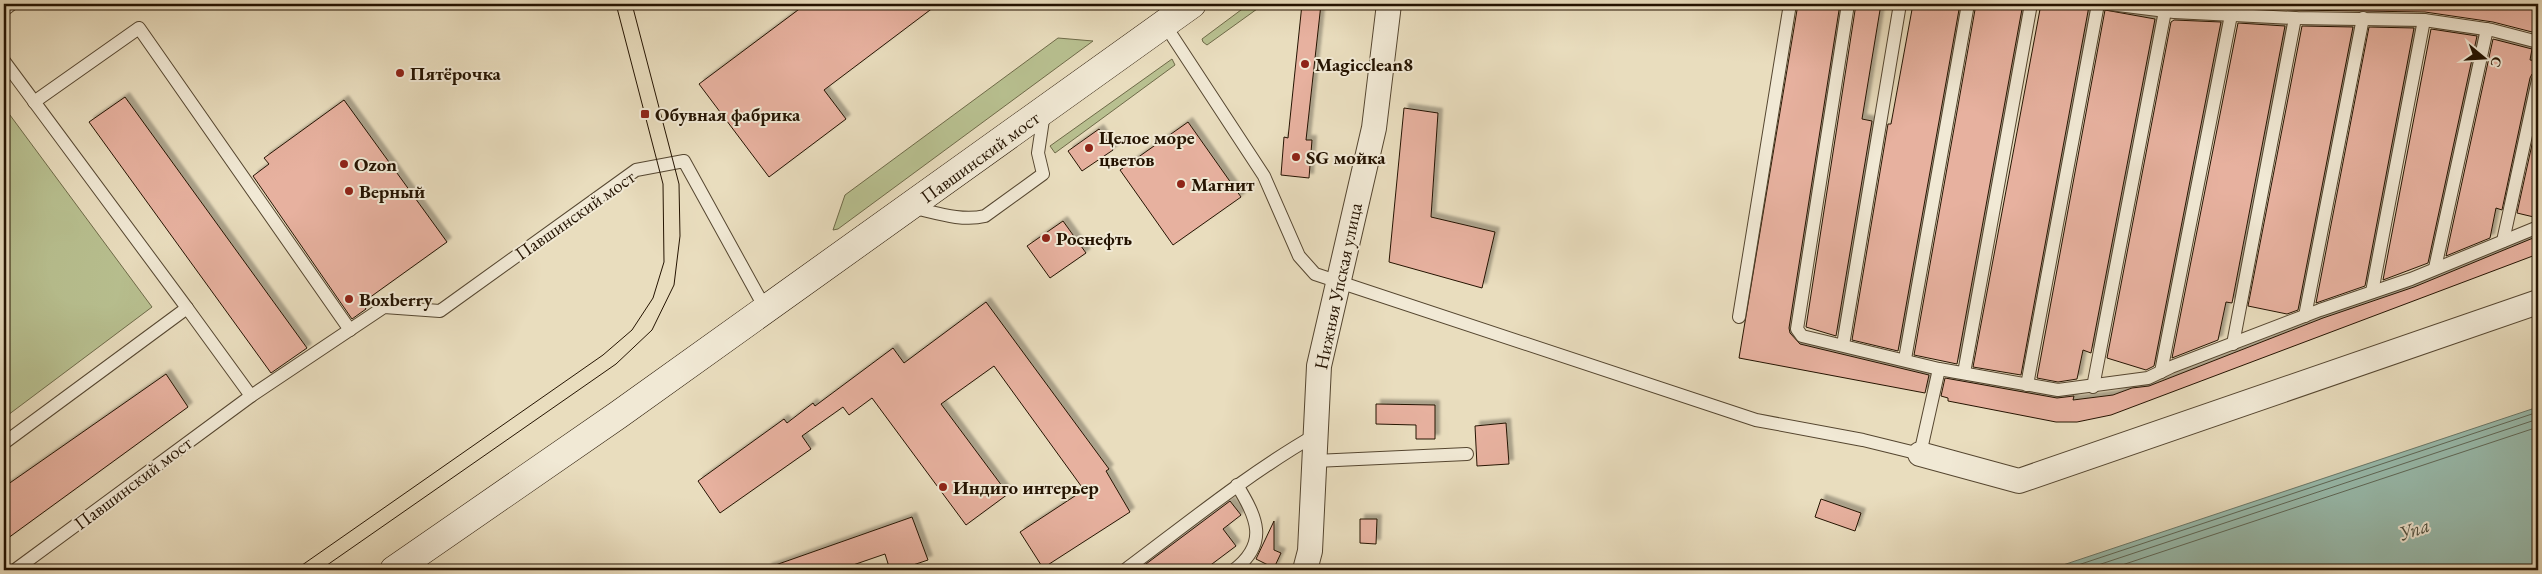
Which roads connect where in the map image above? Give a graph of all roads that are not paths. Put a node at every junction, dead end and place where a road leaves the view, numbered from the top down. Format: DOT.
graph roads {
  1 [pos="12,4"];
  2 [pos="1192,4"];
  3 [pos="1389,4"];
  4 [pos="1790,4"];
  5 [pos="1848,4"];
  6 [pos="1900,4"];
  7 [pos="1968,4"];
  8 [pos="2031,4"];
  9 [pos="2098,4"];
  10 [pos="2110,4"];
  11 [pos="4,10"];
  12 [pos="2165,11"];
  13 [pos="2231,15"];
  14 [pos="2295,18"];
  15 [pos="2363,18"];
  16 [pos="2424,20"];
  17 [pos="1165,25"];
  18 [pos="2487,29"];
  19 [pos="2538,42"];
  20 [pos="4,61"];
  21 [pos="2538,80"];
  22 [pos="34,102"];
  23 [pos="1044,111"];
  24 [pos="910,207"];
  25 [pos="2538,227"];
  26 [pos="2503,241"];
  27 [pos="2435,268"];
  28 [pos="1337,283"];
  29 [pos="2372,292"];
  30 [pos="2538,302"];
  31 [pos="187,308"];
  32 [pos="765,308"];
  33 [pos="2305,316"];
  34 [pos="1738,317"];
  35 [pos="350,330"];
  36 [pos="2233,344"];
  37 [pos="1843,345"];
  38 [pos="1905,359"];
  39 [pos="1939,369"];
  40 [pos="2161,372"];
  41 [pos="1964,374"];
  42 [pos="2027,385"];
  43 [pos="2094,387"];
  44 [pos="251,396"];
  45 [pos="1317,434"];
  46 [pos="4,443"];
  47 [pos="1468,454"];
  48 [pos="1920,454"];
  49 [pos="1315,461"];
  50 [pos="1237,485"];
  51 [pos="15,570"];
  52 [pos="394,570"];
  53 [pos="1125,570"];
  54 [pos="1234,570"];
  55 [pos="1305,570"];
  1 -- 11 [label="lane"];
  2 -- 17 [label="main road, Павшинский мост"];
  3 -- 28 [label="street, Нижняя Упская улица"];
  4 -- 34 [label="lane"];
  5 -- 37 [label="lane"];
  6 -- 37 [label="lane"];
  7 -- 38 [label="lane"];
  8 -- 41 [label="lane"];
  9 -- 42 [label="lane"];
  10 -- 12 [label="lane"];
  12 -- 13 [label="lane"];
  12 -- 43 [label="lane"];
  13 -- 14 [label="lane"];
  13 -- 40 [label="lane"];
  14 -- 15 [label="lane"];
  14 -- 36 [label="lane"];
  15 -- 16 [label="lane"];
  15 -- 33 [label="lane"];
  16 -- 18 [label="lane"];
  16 -- 29 [label="lane"];
  17 -- 23 [label="main road, Павшинский мост"];
  17 -- 28 [label="lane"];
  18 -- 19 [label="lane"];
  18 -- 27 [label="lane"];
  20 -- 22 [label="lane"];
  21 -- 26 [label="lane"];
  22 -- 31 [label="lane"];
  22 -- 35 [label="lane"];
  23 -- 24 [label="main road, Павшинский мост"];
  23 -- 24 [label="lane"];
  24 -- 32 [label="main road, Павшинский мост"];
  25 -- 26 [label="lane"];
  26 -- 27 [label="lane"];
  27 -- 29 [label="lane"];
  28 -- 45 [label="street, Нижняя Упская улица"];
  28 -- 48 [label="lane"];
  29 -- 33 [label="lane"];
  30 -- 48 [label="street"];
  31 -- 44 [label="lane"];
  31 -- 46 [label="lane"];
  32 -- 35 [label="lane, Павшинский мост"];
  32 -- 52 [label="main road, Павшинский мост"];
  33 -- 36 [label="lane"];
  35 -- 44 [label="lane, Павшинский мост"];
  36 -- 40 [label="lane"];
  37 -- 38 [label="lane"];
  38 -- 39 [label="lane"];
  39 -- 41 [label="lane"];
  39 -- 48 [label="lane"];
  40 -- 43 [label="lane"];
  41 -- 42 [label="lane"];
  42 -- 43 [label="lane"];
  44 -- 51 [label="lane, Павшинский мост"];
  45 -- 49 [label="street, Нижняя Упская улица"];
  45 -- 50 [label="lane"];
  47 -- 49 [label="lane"];
  49 -- 55 [label="street, Нижняя Упская улица"];
  50 -- 53 [label="lane"];
  50 -- 54 [label="lane"];
}
